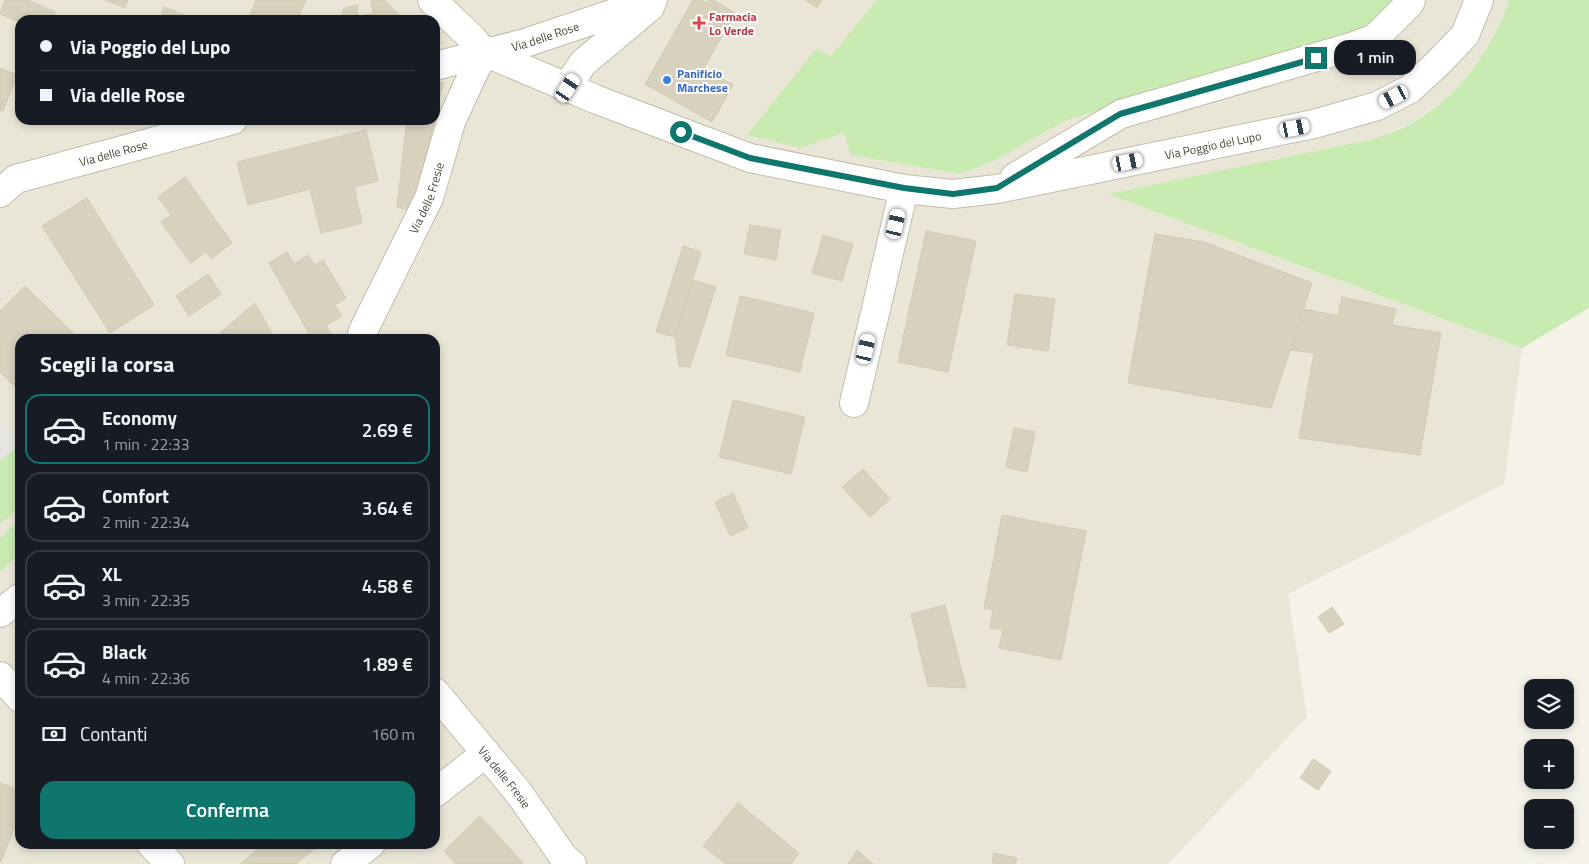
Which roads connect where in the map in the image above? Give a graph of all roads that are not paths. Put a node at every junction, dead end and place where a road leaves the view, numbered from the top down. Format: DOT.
graph roads {
  1 [pos="432,0"];
  2 [pos="653,0"];
  3 [pos="659,0"];
  4 [pos="1411,0"];
  5 [pos="1479,0"];
  6 [pos="484,52"];
  7 [pos="440,65"];
  8 [pos="568,88"];
  9 [pos="1108,122"];
  10 [pos="215,125"];
  11 [pos="1128,162"];
  12 [pos="5,183"];
  13 [pos="904,188"];
  14 [pos="997,188"];
  15 [pos="362,334"];
  16 [pos="854,403"];
  17 [pos="15,602"];
  18 [pos="0,613"];
  19 [pos="0,676"];
  20 [pos="15,692"];
  21 [pos="440,698"];
  22 [pos="486,753"];
  23 [pos="440,789"];
  24 [pos="156,849"];
  25 [pos="364,849"];
  26 [pos="170,864"];
  27 [pos="345,864"];
  28 [pos="572,864"];
  1 -- 6 [label="street, Via Poggio del Lupo"];
  2 -- 6 [label="street, Via delle Rose"];
  3 -- 8 [label="street"];
  4 -- 9 [label="street"];
  5 -- 11 [label="street, Via Poggio del Lupo"];
  6 -- 7 [label="street, Via delle Rose"];
  6 -- 8 [label="street, Via Poggio del Lupo"];
  6 -- 15 [label="street, Via delle Fresie"];
  8 -- 13 [label="street, Via Poggio del Lupo"];
  9 -- 11 [label="street"];
  9 -- 14 [label="street"];
  10 -- 12 [label="street, Via delle Rose"];
  11 -- 14 [label="street, Via Poggio del Lupo"];
  13 -- 14 [label="street, Via Poggio del Lupo"];
  13 -- 16 [label="street"];
  17 -- 18 [label="street"];
  19 -- 20 [label="street"];
  21 -- 22 [label="street, Via delle Fresie"];
  22 -- 23 [label="street"];
  22 -- 28 [label="street, Via delle Fresie"];
  24 -- 26 [label="street"];
  25 -- 27 [label="street"];
}
